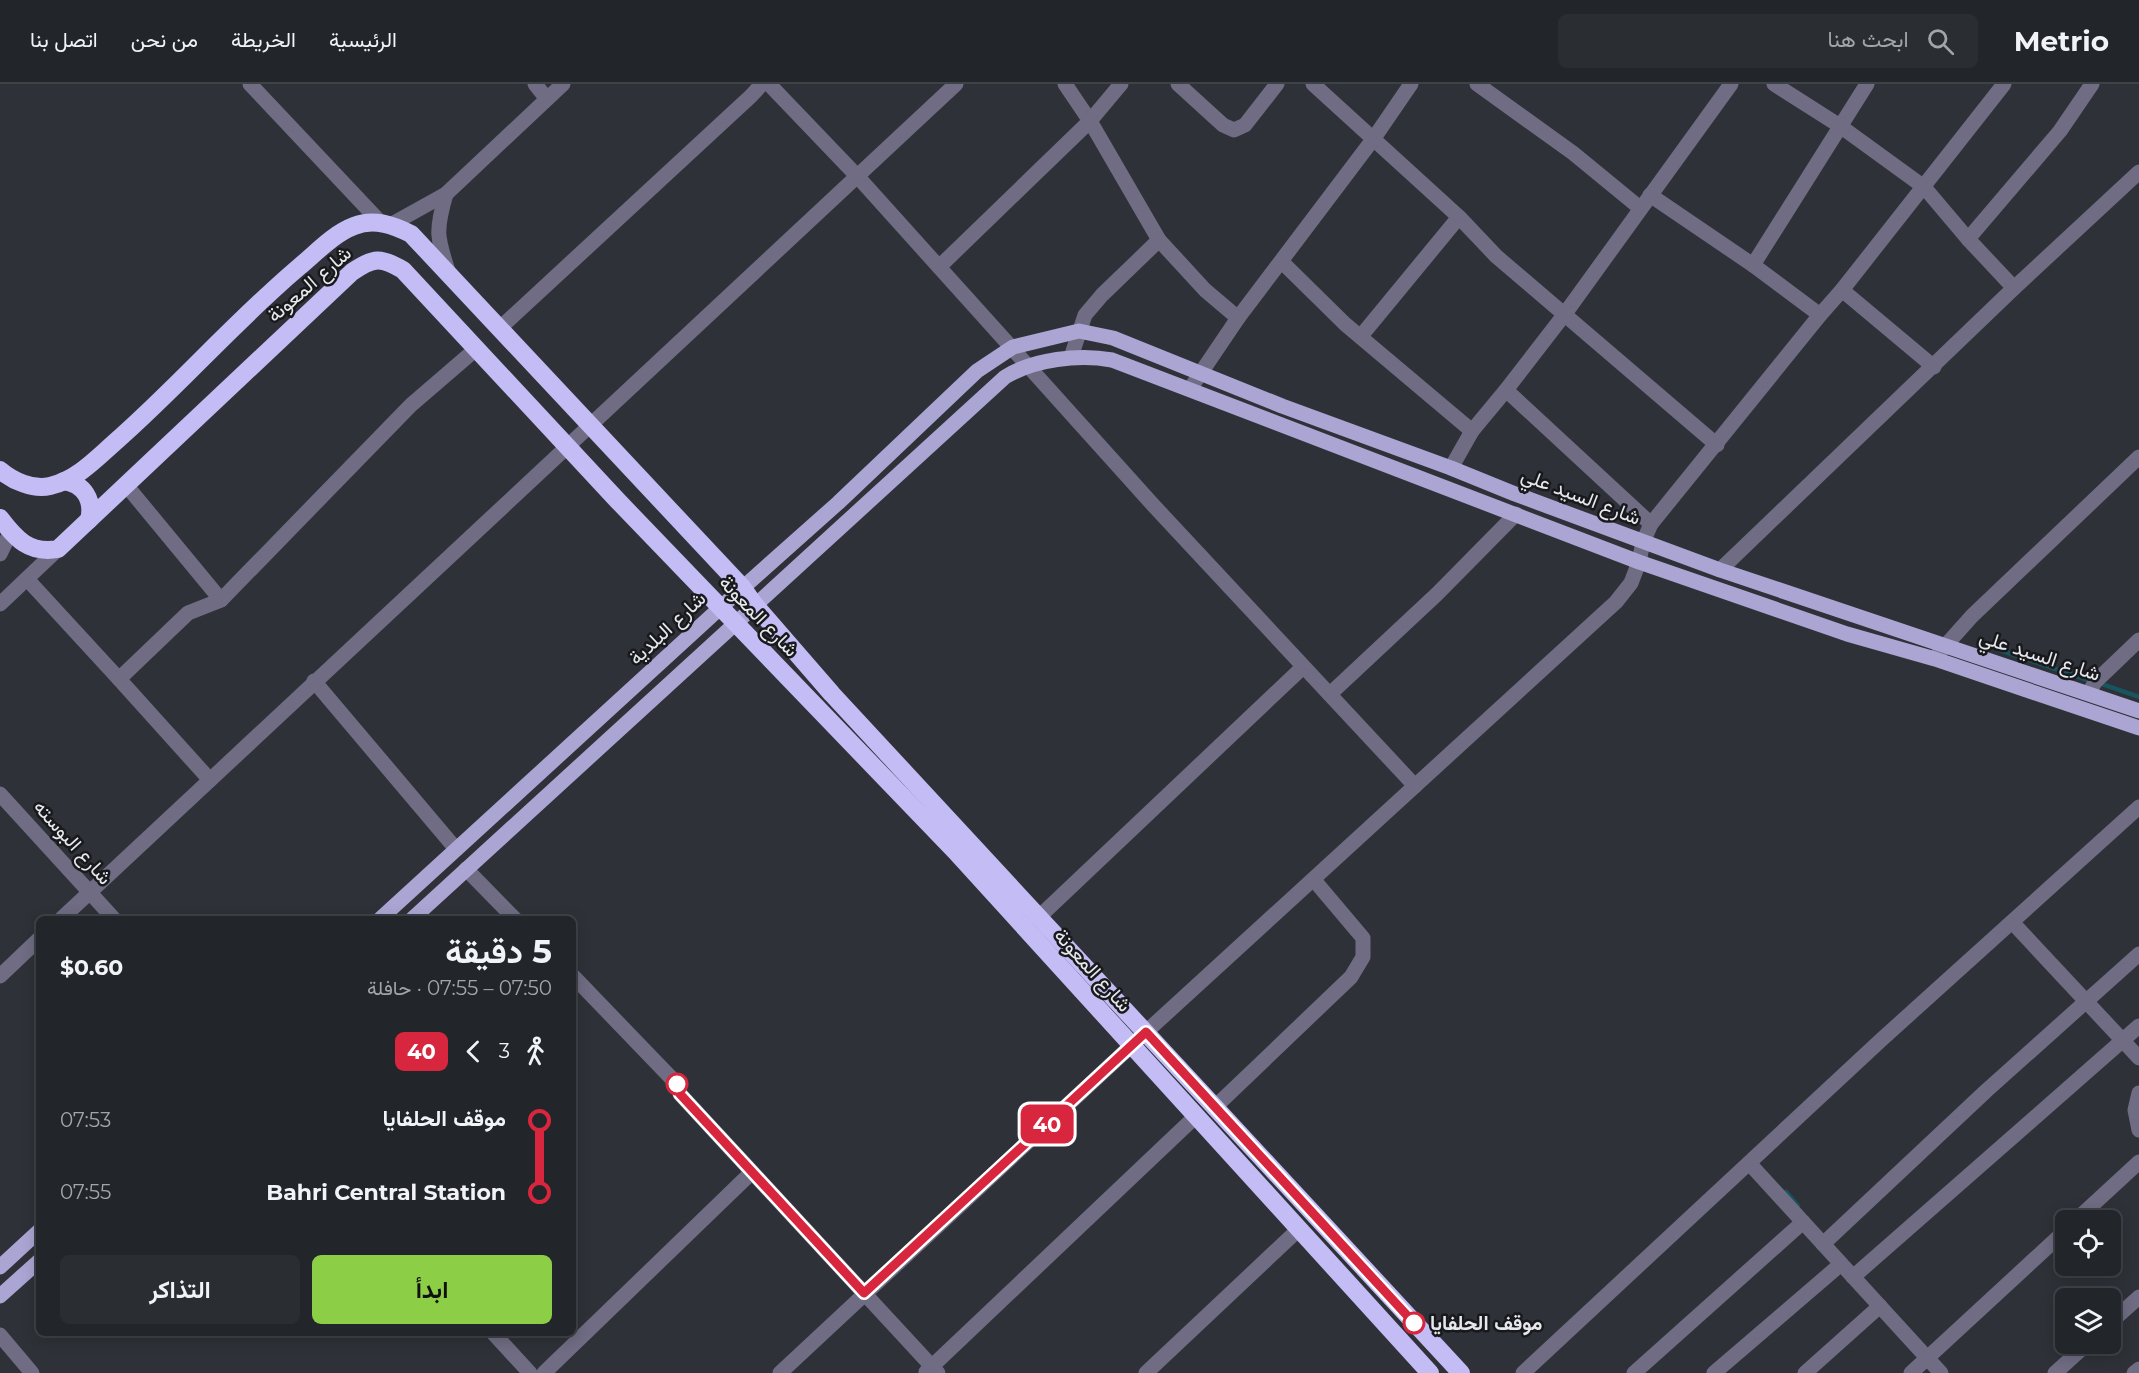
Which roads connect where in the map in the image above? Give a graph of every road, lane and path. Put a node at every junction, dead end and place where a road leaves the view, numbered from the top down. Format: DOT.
graph roads {
  1 [pos="250,84"];
  2 [pos="535,84"];
  3 [pos="563,84"];
  4 [pos="762,84"];
  5 [pos="769,84"];
  6 [pos="956,84"];
  7 [pos="1065,84"];
  8 [pos="1121,84"];
  9 [pos="1178,84"];
  10 [pos="1276,84"];
  11 [pos="1313,84"];
  12 [pos="1411,84"];
  13 [pos="1477,84"];
  14 [pos="1731,84"];
  15 [pos="1774,84"];
  16 [pos="1867,84"];
  17 [pos="2004,84"];
  18 [pos="2092,84"];
  19 [pos="547,99"];
  20 [pos="1090,121"];
  21 [pos="1840,126"];
  22 [pos="1374,138"];
  23 [pos="2139,172"];
  24 [pos="858,177"];
  25 [pos="1924,187"];
  26 [pos="446,194"];
  27 [pos="1650,195"];
  28 [pos="1640,208"];
  29 [pos="1459,217"];
  30 [pos="387,224"];
  31 [pos="1968,239"];
  32 [pos="1159,240"];
  33 [pos="1282,262"];
  34 [pos="1754,265"];
  35 [pos="939,267"];
  36 [pos="449,274"];
  37 [pos="2014,288"];
  38 [pos="1842,290"];
  39 [pos="1564,315"];
  40 [pos="1820,315"];
  41 [pos="1238,318"];
  42 [pos="500,328"];
  43 [pos="1079,331"];
  44 [pos="1361,336"];
  45 [pos="1012,347"];
  46 [pos="476,349"];
  47 [pos="1071,357"];
  48 [pos="1030,367"];
  49 [pos="1934,367"];
  50 [pos="1199,374"];
  51 [pos="1190,389"];
  52 [pos="1506,390"];
  53 [pos="588,425"];
  54 [pos="1472,430"];
  55 [pos="567,445"];
  56 [pos="1717,445"];
  57 [pos="2139,457"];
  58 [pos="1451,468"];
  59 [pos="0,470"];
  60 [pos="64,482"];
  61 [pos="126,485"];
  62 [pos="838,503"];
  63 [pos="1516,514"];
  64 [pos="851,518"];
  65 [pos="89,520"];
  66 [pos="1651,524"];
  67 [pos="5,525"];
  68 [pos="1644,542"];
  69 [pos="58,549"];
  70 [pos="0,554"];
  71 [pos="1639,562"];
  72 [pos="1720,570"];
  73 [pos="27,579"];
  74 [pos="742,587"];
  75 [pos="221,600"];
  76 [pos="0,604"];
  77 [pos="754,604"];
  78 [pos="720,608"];
  79 [pos="734,622"];
  80 [pos="2139,640"];
  81 [pos="1944,646"];
  82 [pos="1935,659"];
  83 [pos="1302,667"];
  84 [pos="119,680"];
  85 [pos="314,681"];
  86 [pos="2089,693"];
  87 [pos="1330,694"];
  88 [pos="2139,711"];
  89 [pos="2139,728"];
  90 [pos="210,780"];
  91 [pos="1415,786"];
  92 [pos="0,794"];
  93 [pos="2139,807"];
  94 [pos="456,849"];
  95 [pos="466,869"];
  96 [pos="1314,880"];
  97 [pos="90,892"];
  98 [pos="64,916"];
  99 [pos="111,916"];
  100 [pos="383,916"];
  101 [pos="415,916"];
  102 [pos="512,916"];
  103 [pos="1039,917"];
  104 [pos="2012,922"];
  105 [pos="36,942"];
  106 [pos="2139,954"];
  107 [pos="0,976"];
  108 [pos="576,986"];
  109 [pos="2087,1001"];
  110 [pos="2139,1026"];
  111 [pos="1146,1032"];
  112 [pos="2124,1040"];
  113 [pos="1133,1046"];
  114 [pos="2139,1058"];
  115 [pos="2139,1093"];
  116 [pos="1215,1107"];
  117 [pos="1196,1116"];
  118 [pos="2139,1130"];
  119 [pos="2139,1162"];
  120 [pos="1749,1163"];
  121 [pos="752,1172"];
  122 [pos="2087,1210"];
  123 [pos="1803,1222"];
  124 [pos="1299,1229"];
  125 [pos="36,1234"];
  126 [pos="2055,1240"];
  127 [pos="1823,1244"];
  128 [pos="36,1264"];
  129 [pos="1841,1264"];
  130 [pos="0,1266"];
  131 [pos="1853,1277"];
  132 [pos="864,1293"];
  133 [pos="0,1296"];
  134 [pos="2139,1297"];
  135 [pos="1880,1306"];
  136 [pos="2121,1313"];
  137 [pos="0,1335"];
  138 [pos="496,1336"];
  139 [pos="2076,1354"];
  140 [pos="1927,1358"];
  141 [pos="2139,1369"];
  142 [pos="931,1371"];
  143 [pos="32,1373"];
  144 [pos="530,1373"];
  145 [pos="544,1373"];
  146 [pos="780,1373"];
  147 [pos="1146,1373"];
  148 [pos="1430,1373"];
  149 [pos="1461,1373"];
  150 [pos="1523,1373"];
  151 [pos="1634,1373"];
  152 [pos="1714,1373"];
  153 [pos="1805,1373"];
  154 [pos="1911,1373"];
  155 [pos="1941,1373"];
  156 [pos="2055,1373"];
  157 [pos="2134,1373"];
  1 -- 30 [label="street"];
  2 -- 19 [label="street"];
  3 -- 19 [label="street"];
  4 -- 42 [label="street"];
  5 -- 24 [label="street"];
  6 -- 24 [label="street"];
  7 -- 20 [label="street"];
  8 -- 20 [label="street"];
  9 -- 10 [label="street"];
  11 -- 22 [label="street"];
  12 -- 22 [label="street"];
  13 -- 28 [label="street"];
  14 -- 27 [label="street"];
  15 -- 21 [label="street"];
  16 -- 21 [label="street"];
  17 -- 25 [label="street"];
  18 -- 31 [label="street"];
  19 -- 26 [label="street"];
  20 -- 32 [label="street"];
  20 -- 35 [label="street"];
  21 -- 25 [label="street"];
  21 -- 34 [label="street"];
  22 -- 29 [label="street"];
  22 -- 33 [label="street"];
  23 -- 37 [label="street"];
  24 -- 35 [label="street"];
  24 -- 53 [label="street"];
  25 -- 31 [label="street"];
  25 -- 38 [label="street"];
  26 -- 30 [label="street"];
  26 -- 36 [label="street"];
  27 -- 28 [label="street"];
  27 -- 34 [label="street"];
  28 -- 39 [label="street"];
  29 -- 39 [label="street"];
  29 -- 44 [label="street"];
  30 -- 36 [label="highway, شارع المعونة"];
  30 -- 60 [label="highway, شارع المعونة"];
  31 -- 37 [label="street"];
  32 -- 41 [label="street"];
  32 -- 43 [label="street"];
  33 -- 41 [label="street"];
  33 -- 44 [label="street"];
  34 -- 40 [label="street"];
  35 -- 45 [label="street"];
  36 -- 42 [label="highway, شارع المعونة"];
  37 -- 49 [label="street"];
  38 -- 40 [label="street"];
  38 -- 49 [label="street"];
  39 -- 52 [label="street"];
  39 -- 56 [label="street"];
  40 -- 56 [label="street"];
  41 -- 50 [label="street"];
  42 -- 53 [label="highway, شارع المعونة"];
  43 -- 45 [label="main road, شارع السيد علي"];
  43 -- 47 [label="street"];
  43 -- 50 [label="main road, شارع السيد علي"];
  44 -- 54 [label="street"];
  45 -- 48 [label="street"];
  45 -- 62 [label="main road, شارع البلدية"];
  46 -- 55 [label="highway, شارع المعونة"];
  46 -- 61 [label="highway, شارع المعونة"];
  46 -- 75 [label="street"];
  47 -- 48 [label="main road, شارع السيد علي"];
  47 -- 51 [label="main road, شارع السيد علي"];
  48 -- 64 [label="main road, شارع البلدية"];
  48 -- 83 [label="street"];
  49 -- 72 [label="street"];
  50 -- 51 [label="street"];
  50 -- 58 [label="main road, شارع السيد علي"];
  51 -- 63 [label="main road, شارع السيد علي"];
  52 -- 54 [label="street"];
  52 -- 66 [label="street"];
  53 -- 55 [label="street"];
  53 -- 74 [label="highway, شارع المعونة"];
  54 -- 58 [label="street"];
  55 -- 78 [label="highway, شارع المعونة"];
  55 -- 85 [label="street"];
  56 -- 66 [label="street"];
  57 -- 81 [label="street"];
  58 -- 68 [label="main road, شارع السيد علي"];
  59 -- 60 [label="highway"];
  60 -- 65 [label="highway"];
  61 -- 65 [label="highway, شارع المعونة"];
  61 -- 75 [label="street"];
  62 -- 64 [label="main road"];
  62 -- 74 [label="main road, شارع البلدية"];
  63 -- 71 [label="main road, شارع السيد علي"];
  63 -- 87 [label="street"];
  64 -- 77 [label="main road, شارع البلدية"];
  65 -- 69 [label="highway, شارع المعونة"];
  66 -- 68 [label="street"];
  67 -- 69 [label="highway"];
  67 -- 70 [label="street"];
  68 -- 71 [label="street"];
  68 -- 72 [label="main road, شارع السيد علي"];
  69 -- 73 [label="street"];
  71 -- 82 [label="main road, شارع السيد علي"];
  71 -- 91 [label="street"];
  72 -- 81 [label="main road, شارع السيد علي"];
  73 -- 76 [label="street"];
  73 -- 84 [label="street"];
  74 -- 77 [label="highway, شارع المعونة"];
  74 -- 78 [label="main road, شارع البلدية"];
  75 -- 84 [label="street"];
  77 -- 79 [label="main road, شارع البلدية"];
  77 -- 103 [label="highway, شارع المعونة"];
  78 -- 79 [label="highway, شارع المعونة"];
  78 -- 94 [label="main road, شارع البلدية"];
  79 -- 95 [label="main road, شارع البلدية"];
  79 -- 113 [label="highway, شارع المعونة"];
  80 -- 86 [label="street"];
  81 -- 82 [label="street"];
  81 -- 86 [label="main road, شارع السيد علي"];
  82 -- 89 [label="main road, شارع السيد علي"];
  83 -- 87 [label="street"];
  83 -- 103 [label="street"];
  84 -- 90 [label="street"];
  85 -- 90 [label="street"];
  85 -- 94 [label="street"];
  86 -- 88 [label="main road, شارع السيد علي"];
  87 -- 91 [label="street"];
  90 -- 97 [label="street"];
  91 -- 96 [label="street"];
  92 -- 97 [label="street, شارع البوسته"];
  93 -- 104 [label="street"];
  94 -- 100 [label="main road, شارع البلدية"];
  95 -- 101 [label="main road, شارع البلدية"];
  95 -- 102 [label="street"];
  96 -- 111 [label="street"];
  96 -- 116 [label="street"];
  97 -- 98 [label="street"];
  97 -- 99 [label="street, شارع البوسته"];
  103 -- 111 [label="highway, شارع المعونة"];
  104 -- 109 [label="street"];
  104 -- 120 [label="street"];
  105 -- 107 [label="street"];
  106 -- 109 [label="street"];
  108 -- 121 [label="street"];
  109 -- 112 [label="street"];
  109 -- 127 [label="street"];
  110 -- 112 [label="street"];
  111 -- 113 [label="street"];
  111 -- 116 [label="highway, شارع المعونة"];
  112 -- 114 [label="street"];
  112 -- 131 [label="street"];
  113 -- 117 [label="highway, شارع المعونة"];
  113 -- 132 [label="street"];
  115 -- 118 [label="street"];
  116 -- 149 [label="highway, شارع المعونة"];
  117 -- 124 [label="highway, شارع المعونة"];
  117 -- 142 [label="street"];
  119 -- 122 [label="street"];
  120 -- 123 [label="street"];
  120 -- 150 [label="street"];
  121 -- 132 [label="street"];
  121 -- 145 [label="street"];
  123 -- 127 [label="street"];
  123 -- 151 [label="street"];
  124 -- 147 [label="street"];
  124 -- 148 [label="highway, شارع المعونة"];
  125 -- 130 [label="main road"];
  126 -- 140 [label="street"];
  127 -- 129 [label="street"];
  128 -- 133 [label="main road"];
  129 -- 131 [label="street"];
  129 -- 152 [label="street"];
  131 -- 135 [label="street"];
  132 -- 142 [label="street"];
  132 -- 146 [label="street"];
  134 -- 136 [label="street"];
  135 -- 140 [label="street"];
  135 -- 153 [label="street"];
  137 -- 143 [label="street"];
  138 -- 144 [label="street"];
  139 -- 156 [label="street"];
  140 -- 154 [label="street"];
  140 -- 155 [label="street"];
  141 -- 157 [label="street"];
}
